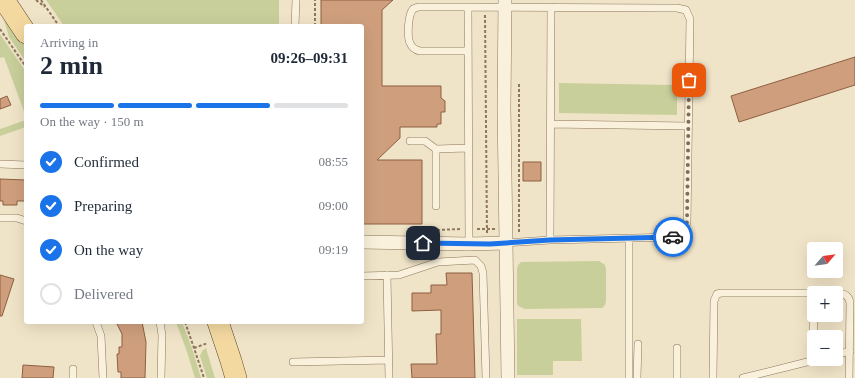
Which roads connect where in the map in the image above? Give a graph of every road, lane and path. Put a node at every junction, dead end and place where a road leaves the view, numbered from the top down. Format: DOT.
graph roads {
  1 [pos="4,0"];
  2 [pos="18,0"];
  3 [pos="36,0"];
  4 [pos="41,0"];
  5 [pos="296,0"];
  6 [pos="315,0"];
  7 [pos="505,4"];
  8 [pos="660,4"];
  9 [pos="468,6"];
  10 [pos="484,6"];
  11 [pos="551,7"];
  12 [pos="47,8"];
  13 [pos="34,24"];
  14 [pos="58,24"];
  15 [pos="296,24"];
  16 [pos="315,24"];
  17 [pos="0,29"];
  18 [pos="24,30"];
  19 [pos="468,51"];
  20 [pos="24,64"];
  21 [pos="519,84"];
  22 [pos="550,124"];
  23 [pos="688,126"];
  24 [pos="410,141"];
  25 [pos="468,148"];
  26 [pos="436,149"];
  27 [pos="0,164"];
  28 [pos="24,165"];
  29 [pos="436,206"];
  30 [pos="0,218"];
  31 [pos="24,220"];
  32 [pos="520,231"];
  33 [pos="487,238"];
  34 [pos="629,238"];
  35 [pos="550,240"];
  36 [pos="364,242"];
  37 [pos="506,243"];
  38 [pos="469,244"];
  39 [pos="387,275"];
  40 [pos="364,276"];
  41 [pos="807,293"];
  42 [pos="843,294"];
  43 [pos="97,324"];
  44 [pos="160,324"];
  45 [pos="186,324"];
  46 [pos="207,324"];
  47 [pos="219,324"];
  48 [pos="638,344"];
  49 [pos="677,348"];
  50 [pos="850,351"];
  51 [pos="843,352"];
  52 [pos="389,360"];
  53 [pos="292,362"];
  54 [pos="807,362"];
  55 [pos="73,369"];
  56 [pos="73,378"];
  57 [pos="103,378"];
  58 [pos="161,378"];
  59 [pos="204,378"];
  60 [pos="223,378"];
  61 [pos="236,378"];
  62 [pos="389,378"];
  63 [pos="486,378"];
  64 [pos="508,378"];
  65 [pos="629,378"];
  66 [pos="637,378"];
  67 [pos="677,378"];
  68 [pos="713,378"];
  69 [pos="743,378"];
  70 [pos="849,378"];
  1 -- 18 [label="main road"];
  2 -- 13 [label="main road"];
  3 -- 12 [label="path"];
  4 -- 12 [label="path"];
  5 -- 15 [label="lane"];
  6 -- 16 [label="path"];
  7 -- 10 [label="lane"];
  7 -- 11 [label="lane"];
  7 -- 37 [label="street"];
  8 -- 11 [label="lane"];
  8 -- 23 [label="lane"];
  9 -- 10 [label="lane"];
  9 -- 19 [label="lane"];
  9 -- 19 [label="lane"];
  10 -- 33 [label="path"];
  11 -- 22 [label="lane"];
  12 -- 14 [label="path"];
  17 -- 20 [label="path"];
  19 -- 25 [label="lane"];
  21 -- 32 [label="path"];
  22 -- 23 [label="lane"];
  22 -- 35 [label="lane"];
  23 -- 34 [label="lane"];
  24 -- 26 [label="lane"];
  25 -- 26 [label="lane"];
  25 -- 38 [label="lane"];
  26 -- 29 [label="lane"];
  27 -- 28 [label="lane"];
  30 -- 31 [label="lane"];
  34 -- 35 [label="lane"];
  34 -- 65 [label="lane"];
  35 -- 37 [label="lane"];
  36 -- 38 [label="street"];
  37 -- 38 [label="street"];
  37 -- 64 [label="street"];
  39 -- 40 [label="lane"];
  39 -- 52 [label="lane"];
  39 -- 63 [label="lane"];
  41 -- 68 [label="lane"];
  42 -- 50 [label="lane"];
  43 -- 57 [label="lane"];
  44 -- 58 [label="lane"];
  45 -- 59 [label="path"];
  46 -- 60 [label="main road"];
  47 -- 61 [label="main road"];
  48 -- 66 [label="lane"];
  49 -- 67 [label="lane"];
  50 -- 51 [label="lane"];
  50 -- 70 [label="lane"];
  52 -- 53 [label="lane"];
  52 -- 62 [label="lane"];
  54 -- 69 [label="lane"];
  55 -- 56 [label="lane"];
}
